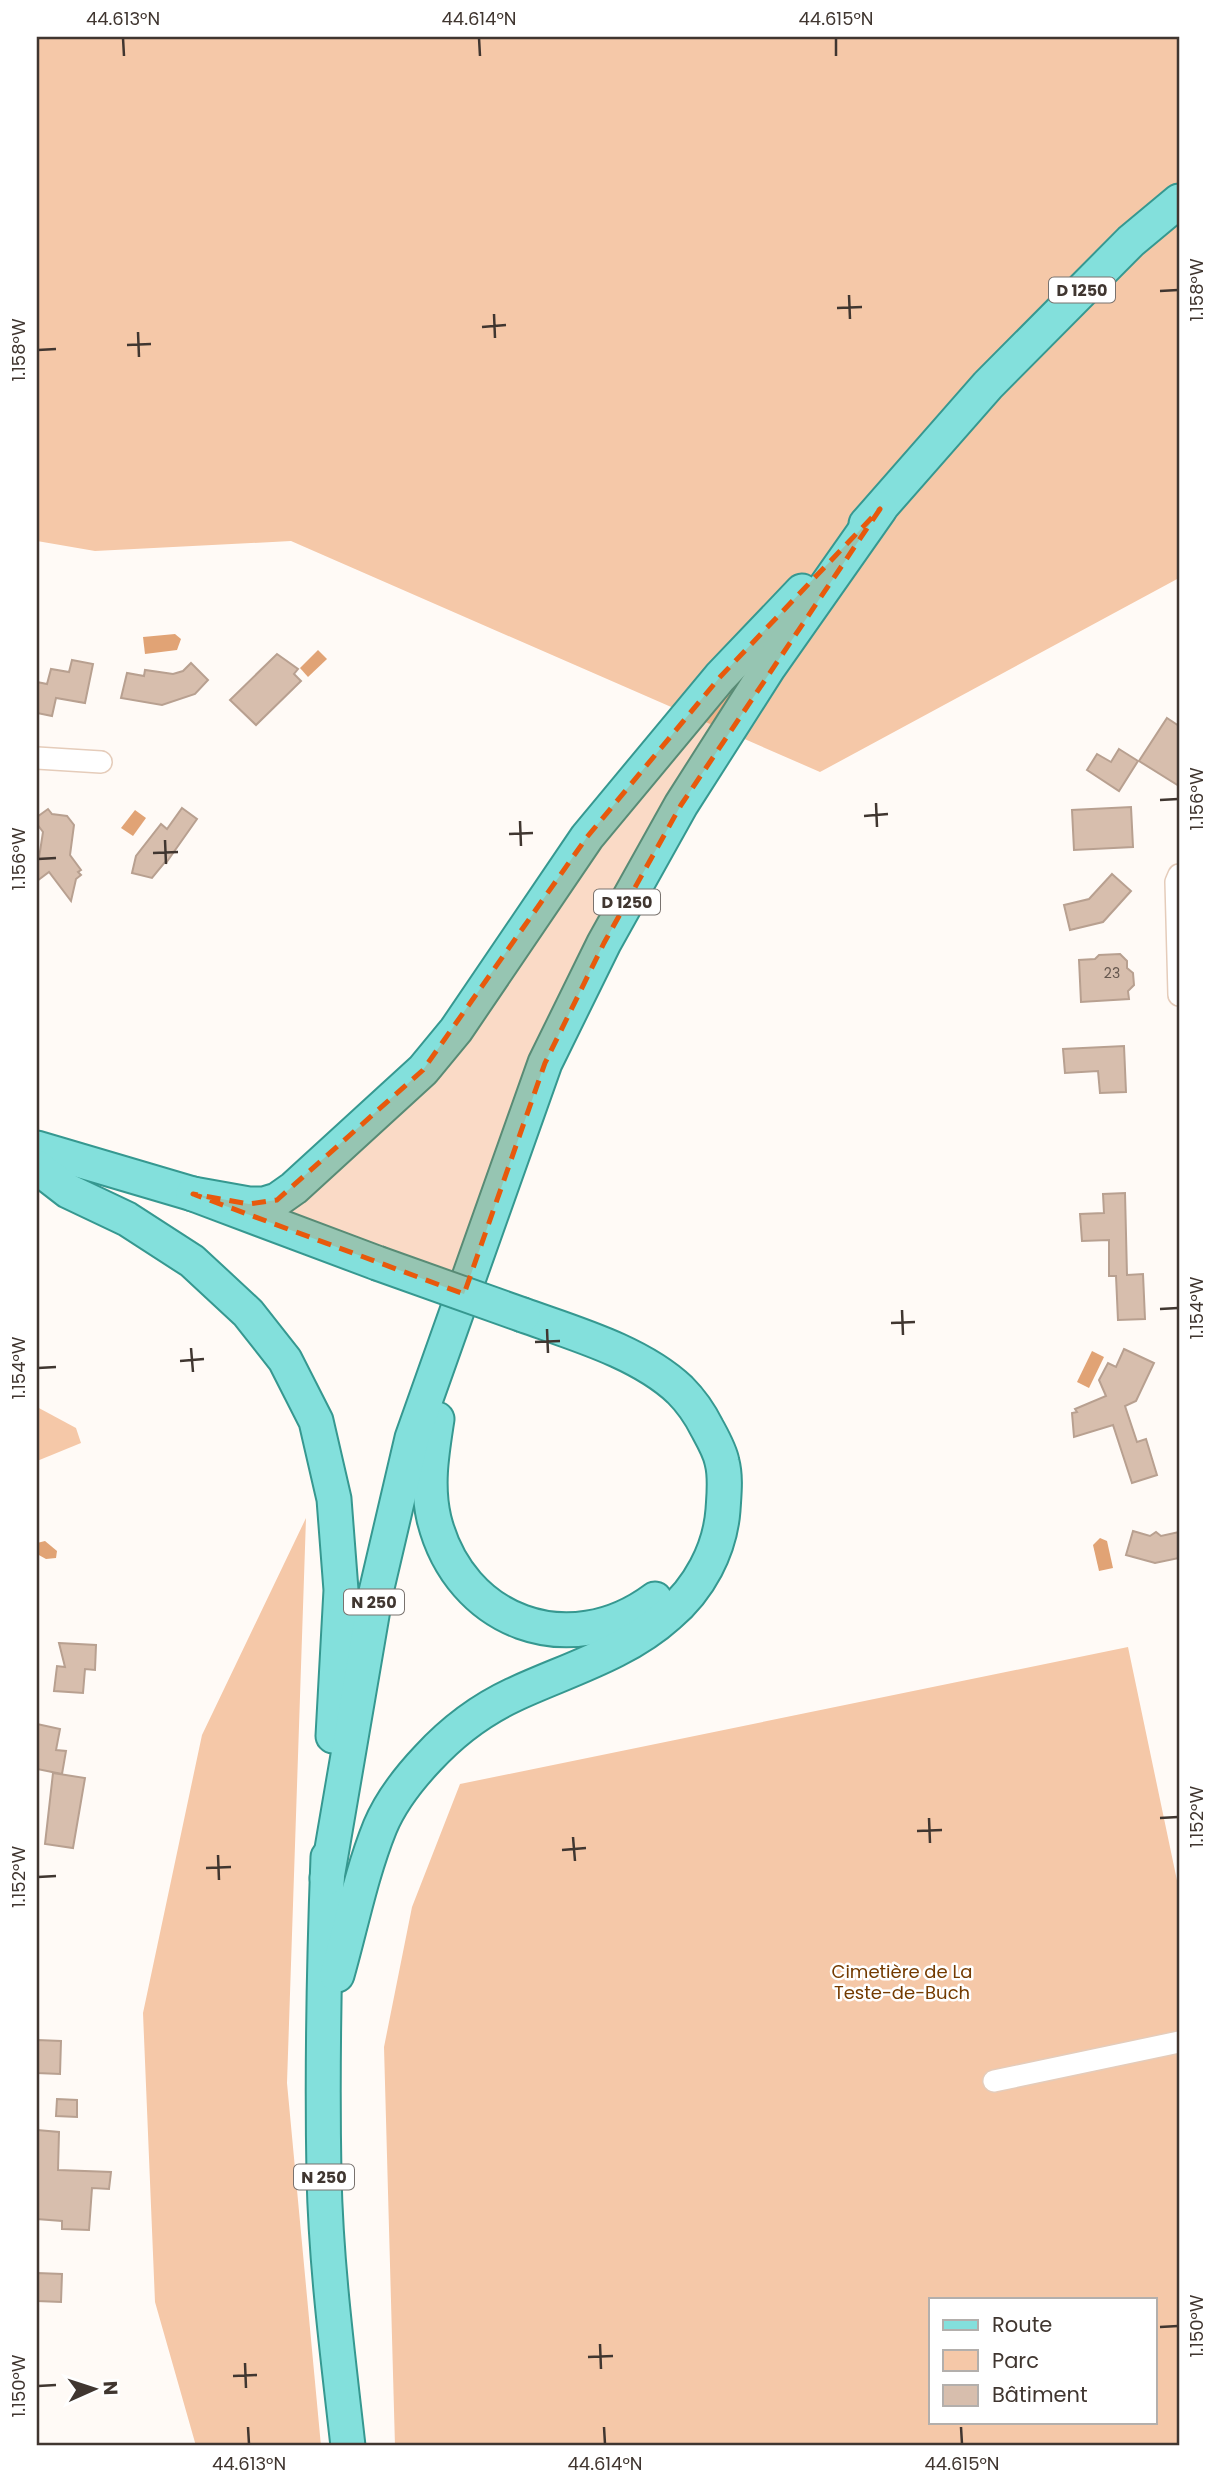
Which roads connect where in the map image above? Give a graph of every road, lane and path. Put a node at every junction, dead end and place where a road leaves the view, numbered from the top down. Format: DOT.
graph roads {
  1 [pos="1179,201"];
  2 [pos="880,509"];
  3 [pos="37,758"];
  4 [pos="100,762"];
  5 [pos="1179,874"];
  6 [pos="1179,995"];
  7 [pos="37,1148"];
  8 [pos="37,1165"];
  9 [pos="193,1194"];
  10 [pos="375,1270"];
  11 [pos="520,1322"];
  12 [pos="450,1333"];
  13 [pos="327,1878"];
  14 [pos="323,2025"];
  15 [pos="1179,2042"];
  16 [pos="994,2081"];
  17 [pos="348,2446"];
  1 -- 2 [label="main road, D 1250"];
  2 -- 9 [label="main road"];
  2 -- 12 [label="main road, D 1250"];
  3 -- 4 [label="street"];
  5 -- 6 [label="street"];
  7 -- 9 [label="main road"];
  8 -- 10 [label="main road"];
  8 -- 13 [label="main road"];
  9 -- 10 [label="main road"];
  10 -- 11 [label="main road, bridge"];
  11 -- 12 [label="main road"];
  11 -- 14 [label="main road"];
  12 -- 13 [label="main road, N 250"];
  13 -- 14 [label="main road, N 250"];
  14 -- 17 [label="main road, N 250"];
  15 -- 16 [label="street"];
}
